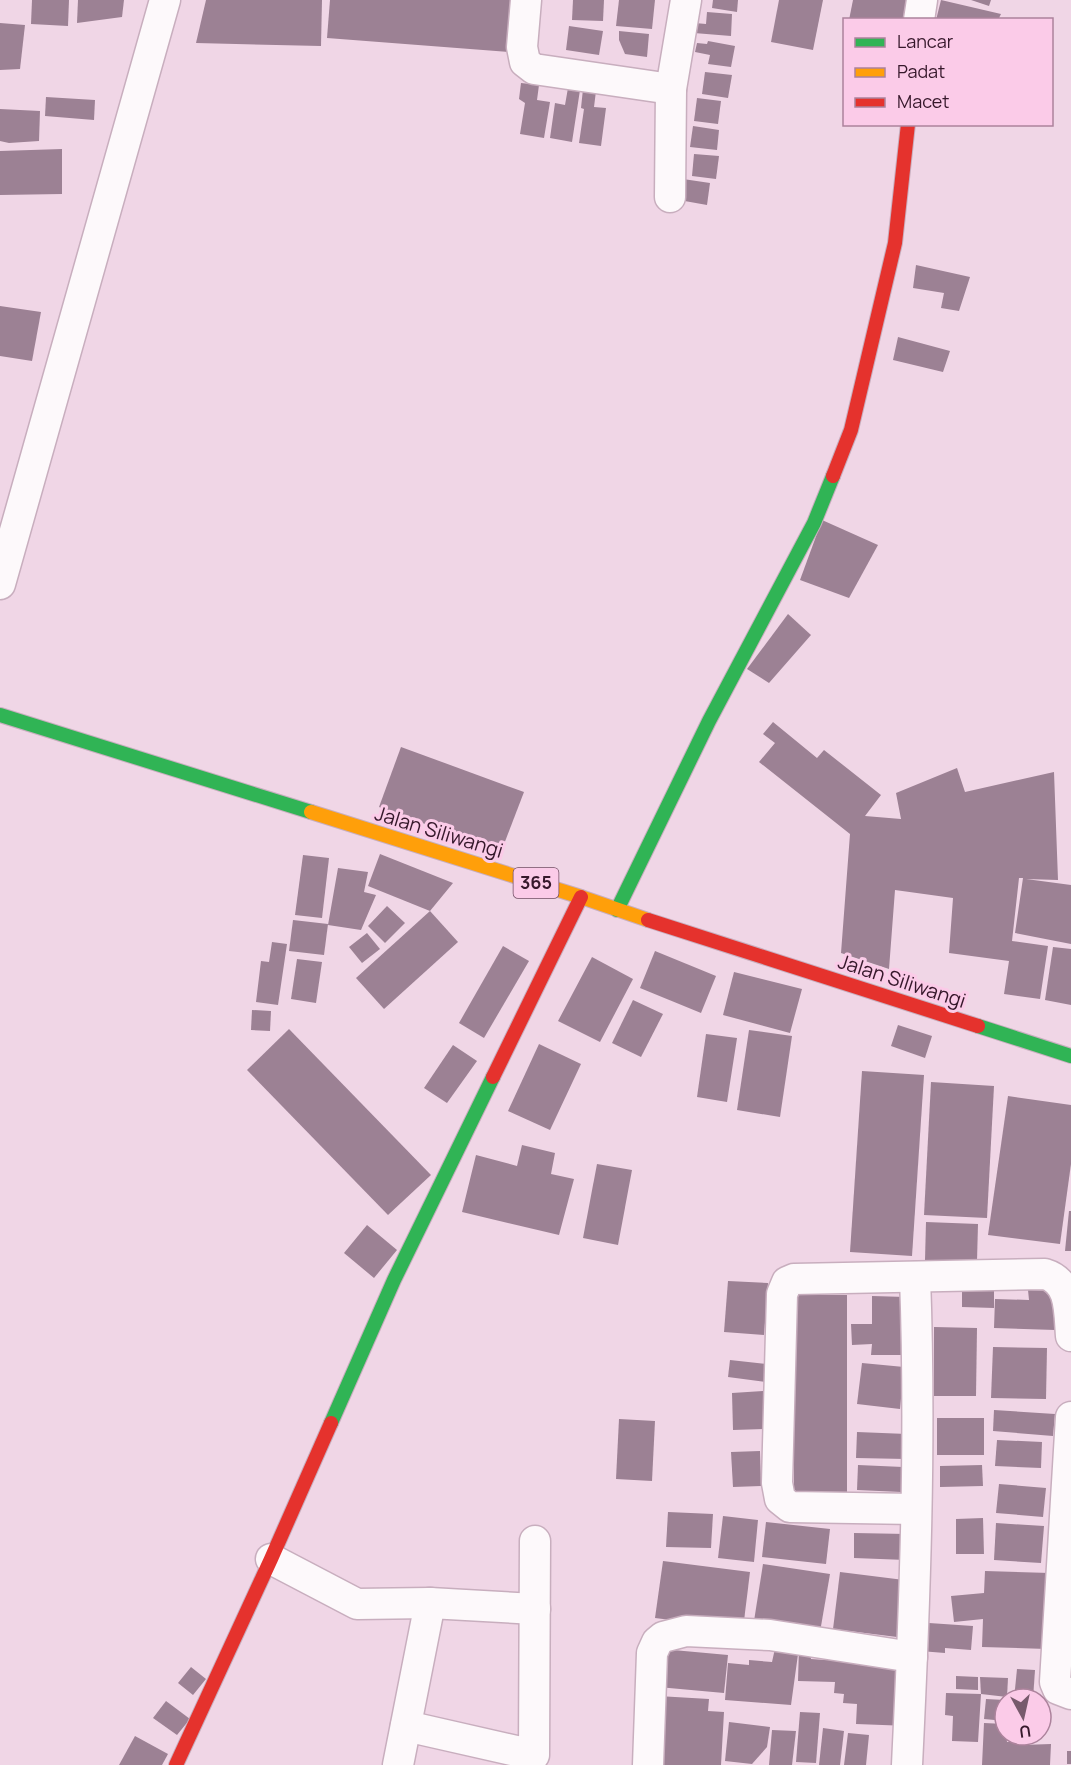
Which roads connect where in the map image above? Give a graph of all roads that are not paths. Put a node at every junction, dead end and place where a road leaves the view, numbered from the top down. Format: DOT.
graph roads {
  1 [pos="165,0"];
  2 [pos="526,0"];
  3 [pos="686,0"];
  4 [pos="922,0"];
  5 [pos="920,18"];
  6 [pos="670,89"];
  7 [pos="908,126"];
  8 [pos="670,197"];
  9 [pos="0,584"];
  10 [pos="0,715"];
  11 [pos="581,897"];
  12 [pos="617,910"];
  13 [pos="1071,1056"];
  14 [pos="915,1277"];
  15 [pos="1071,1336"];
  16 [pos="1071,1417"];
  17 [pos="916,1509"];
  18 [pos="535,1541"];
  19 [pos="271,1559"];
  20 [pos="1067,1562"];
  21 [pos="430,1603"];
  22 [pos="535,1609"];
  23 [pos="912,1656"];
  24 [pos="1071,1694"];
  25 [pos="406,1726"];
  26 [pos="464,1753"];
  27 [pos="176,1765"];
  28 [pos="398,1765"];
  29 [pos="648,1765"];
  30 [pos="907,1765"];
  1 -- 9 [label="street"];
  2 -- 6 [label="street"];
  3 -- 6 [label="street"];
  4 -- 5 [label="street"];
  6 -- 8 [label="street"];
  7 -- 12 [label="street"];
  10 -- 11 [label="street, Jalan Siliwangi / 365"];
  11 -- 12 [label="street, Jalan Siliwangi / 365"];
  11 -- 19 [label="street"];
  12 -- 13 [label="street, Jalan Siliwangi / 365"];
  14 -- 15 [label="street"];
  14 -- 17 [label="street"];
  14 -- 17 [label="street"];
  16 -- 20 [label="street"];
  17 -- 23 [label="street"];
  18 -- 22 [label="street"];
  19 -- 21 [label="street"];
  19 -- 27 [label="street"];
  20 -- 24 [label="street"];
  21 -- 22 [label="street"];
  21 -- 25 [label="street"];
  22 -- 26 [label="street"];
  23 -- 29 [label="street"];
  23 -- 30 [label="street"];
  25 -- 26 [label="street"];
  25 -- 28 [label="street"];
}
